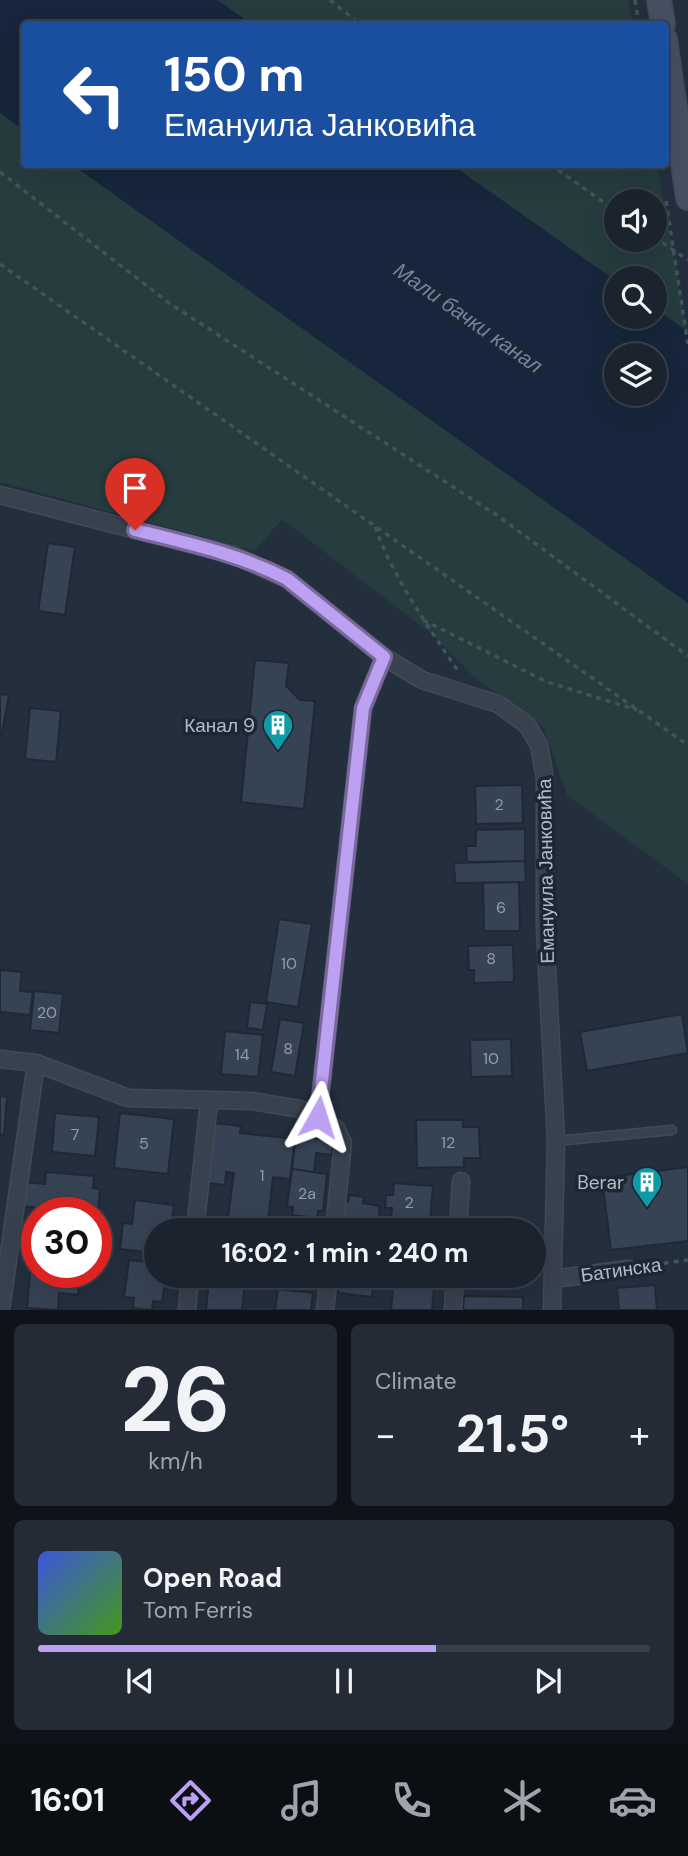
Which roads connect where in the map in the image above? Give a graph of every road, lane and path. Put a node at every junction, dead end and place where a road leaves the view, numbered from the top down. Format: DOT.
graph roads {
  1 [pos="330,0"];
  2 [pos="635,0"];
  3 [pos="659,0"];
  4 [pos="356,21"];
  5 [pos="638,21"];
  6 [pos="662,21"];
  7 [pos="669,79"];
  8 [pos="556,168"];
  9 [pos="0,172"];
  10 [pos="681,199"];
  11 [pos="604,202"];
  12 [pos="667,246"];
  13 [pos="688,260"];
  14 [pos="0,264"];
  15 [pos="688,345"];
  16 [pos="0,495"];
  17 [pos="374,525"];
  18 [pos="423,620"];
  19 [pos="688,656"];
  20 [pos="384,657"];
  21 [pos="475,696"];
  22 [pos="640,710"];
  23 [pos="688,745"];
  24 [pos="0,1059"];
  25 [pos="36,1063"];
  26 [pos="209,1102"];
  27 [pos="318,1117"];
  28 [pos="672,1130"];
  29 [pos="556,1141"];
  30 [pos="461,1181"];
  31 [pos="196,1218"];
  32 [pos="335,1218"];
  33 [pos="459,1218"];
  34 [pos="688,1260"];
  35 [pos="628,1269"];
  36 [pos="554,1279"];
  37 [pos="189,1288"];
  38 [pos="328,1288"];
  39 [pos="454,1288"];
  40 [pos="1,1310"];
  41 [pos="187,1310"];
  42 [pos="325,1310"];
  43 [pos="453,1310"];
  44 [pos="552,1310"];
  1 -- 4 [label="path"];
  2 -- 5 [label="path"];
  3 -- 6 [label="main road"];
  7 -- 10 [label="main road"];
  8 -- 11 [label="path"];
  9 -- 19 [label="path"];
  10 -- 15 [label="path, bridge"];
  12 -- 13 [label="path"];
  14 -- 17 [label="path"];
  16 -- 20 [label="street, Емануила Јанковића"];
  17 -- 18 [label="path"];
  17 -- 22 [label="path"];
  18 -- 21 [label="path"];
  18 -- 22 [label="path"];
  20 -- 21 [label="street, Емануила Јанковића"];
  20 -- 27 [label="street"];
  21 -- 29 [label="street, Емануила Јанковића"];
  22 -- 23 [label="path"];
  24 -- 25 [label="street"];
  25 -- 26 [label="street"];
  25 -- 40 [label="street"];
  26 -- 27 [label="street"];
  26 -- 31 [label="street"];
  27 -- 32 [label="street"];
  28 -- 29 [label="lane"];
  29 -- 36 [label="street, Емануила Јанковића"];
  30 -- 33 [label="street"];
  34 -- 35 [label="path, Батинска"];
  35 -- 36 [label="street, Батинска"];
  36 -- 44 [label="street, Емануила Јанковића"];
  37 -- 41 [label="street"];
  38 -- 42 [label="street"];
  39 -- 43 [label="street"];
}
